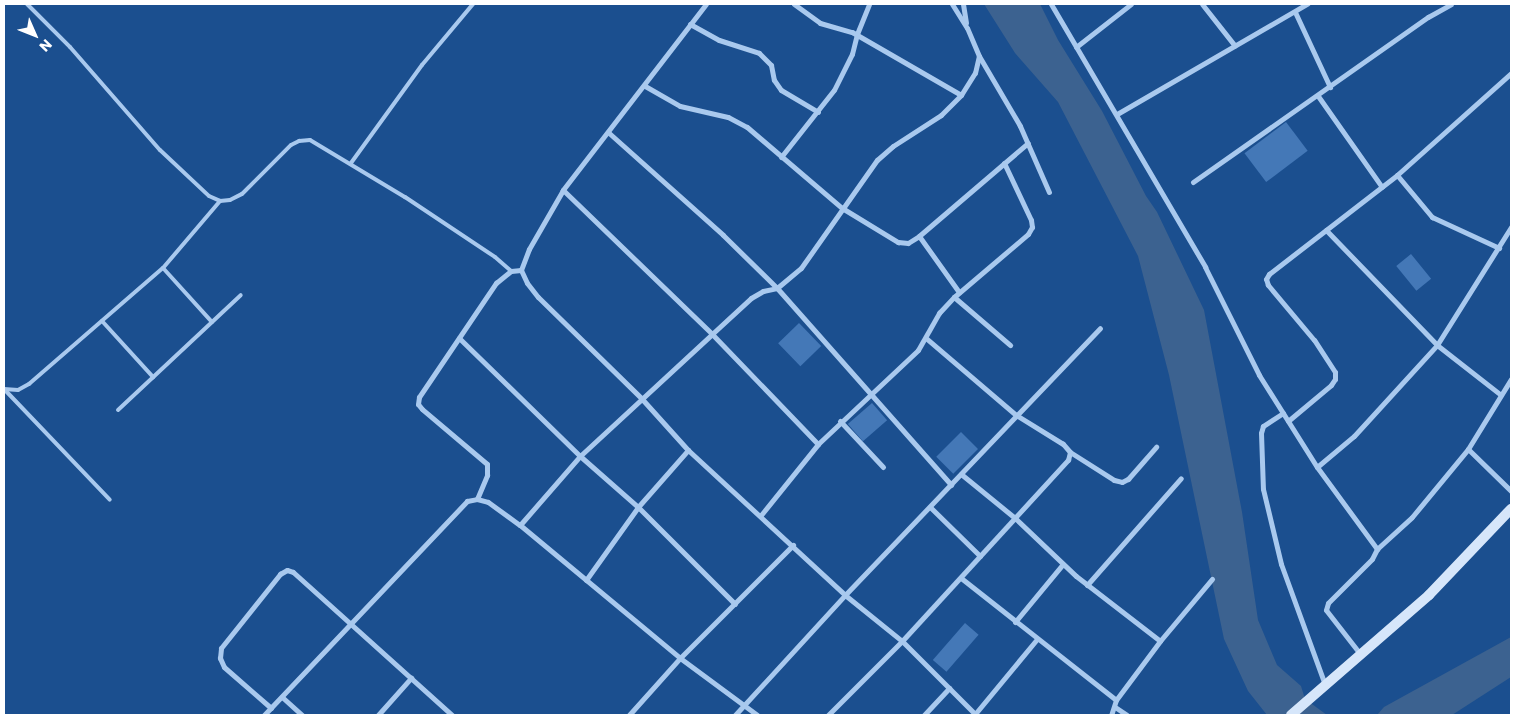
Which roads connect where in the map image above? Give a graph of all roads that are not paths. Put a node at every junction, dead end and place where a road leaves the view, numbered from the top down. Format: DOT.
graph roads {
  1 [pos="27,4"];
  2 [pos="473,4"];
  3 [pos="706,4"];
  4 [pos="794,4"];
  5 [pos="869,4"];
  6 [pos="952,4"];
  7 [pos="963,4"];
  8 [pos="1050,4"];
  9 [pos="1131,4"];
  10 [pos="1202,4"];
  11 [pos="1307,4"];
  12 [pos="1451,4"];
  13 [pos="1295,12"];
  14 [pos="690,24"];
  15 [pos="967,28"];
  16 [pos="857,34"];
  17 [pos="1235,46"];
  18 [pos="1076,47"];
  19 [pos="979,56"];
  20 [pos="1511,73"];
  21 [pos="645,86"];
  22 [pos="1330,87"];
  23 [pos="961,95"];
  24 [pos="1318,96"];
  25 [pos="818,112"];
  26 [pos="1117,114"];
  27 [pos="609,133"];
  28 [pos="1028,143"];
  29 [pos="781,157"];
  30 [pos="350,163"];
  31 [pos="1004,163"];
  32 [pos="1397,176"];
  33 [pos="1193,182"];
  34 [pos="1382,187"];
  35 [pos="563,190"];
  36 [pos="1049,192"];
  37 [pos="220,201"];
  38 [pos="842,208"];
  39 [pos="1511,227"];
  40 [pos="1326,230"];
  41 [pos="919,236"];
  42 [pos="1499,248"];
  43 [pos="163,268"];
  44 [pos="511,270"];
  45 [pos="521,270"];
  46 [pos="777,288"];
  47 [pos="959,292"];
  48 [pos="241,295"];
  49 [pos="954,297"];
  50 [pos="102,321"];
  51 [pos="212,322"];
  52 [pos="1100,328"];
  53 [pos="712,334"];
  54 [pos="459,338"];
  55 [pos="926,338"];
  56 [pos="1437,345"];
  57 [pos="1010,346"];
  58 [pos="153,377"];
  59 [pos="1511,379"];
  60 [pos="4,389"];
  61 [pos="872,394"];
  62 [pos="1501,395"];
  63 [pos="642,399"];
  64 [pos="118,410"];
  65 [pos="1283,413"];
  66 [pos="1016,415"];
  67 [pos="840,421"];
  68 [pos="1288,421"];
  69 [pos="818,444"];
  70 [pos="1156,448"];
  71 [pos="1468,449"];
  72 [pos="688,450"];
  73 [pos="1070,452"];
  74 [pos="580,456"];
  75 [pos="883,467"];
  76 [pos="1317,467"];
  77 [pos="961,474"];
  78 [pos="1181,478"];
  79 [pos="951,484"];
  80 [pos="1511,491"];
  81 [pos="477,499"];
  82 [pos="110,500"];
  83 [pos="638,507"];
  84 [pos="930,507"];
  85 [pos="1511,509"];
  86 [pos="761,516"];
  87 [pos="1015,518"];
  88 [pos="520,525"];
  89 [pos="793,546"];
  90 [pos="1377,549"];
  91 [pos="980,556"];
  92 [pos="1063,564"];
  93 [pos="961,578"];
  94 [pos="1212,579"];
  95 [pos="586,580"];
  96 [pos="1087,585"];
  97 [pos="845,595"];
  98 [pos="735,604"];
  99 [pos="1015,622"];
  100 [pos="351,625"];
  101 [pos="1037,639"];
  102 [pos="902,641"];
  103 [pos="1160,641"];
  104 [pos="1361,656"];
  105 [pos="680,658"];
  106 [pos="411,678"];
  107 [pos="1322,687"];
  108 [pos="949,688"];
  109 [pos="282,697"];
  110 [pos="1116,700"];
  111 [pos="743,706"];
  112 [pos="1115,706"];
  113 [pos="271,708"];
  114 [pos="264,715"];
  115 [pos="302,715"];
  116 [pos="378,715"];
  117 [pos="452,715"];
  118 [pos="629,715"];
  119 [pos="734,715"];
  120 [pos="757,715"];
  121 [pos="828,715"];
  122 [pos="924,715"];
  123 [pos="975,715"];
  124 [pos="1111,715"];
  125 [pos="1127,715"];
  126 [pos="1292,715"];
  1 -- 37 [label="lane"];
  2 -- 30 [label="lane"];
  3 -- 14 [label="street"];
  4 -- 16 [label="street"];
  5 -- 16 [label="street"];
  6 -- 15 [label="street"];
  7 -- 15 [label="street"];
  8 -- 18 [label="street"];
  9 -- 18 [label="street"];
  10 -- 17 [label="street"];
  11 -- 13 [label="street"];
  12 -- 22 [label="street"];
  13 -- 17 [label="street"];
  13 -- 22 [label="street"];
  14 -- 21 [label="street"];
  14 -- 25 [label="street"];
  15 -- 19 [label="street"];
  16 -- 23 [label="street"];
  16 -- 25 [label="street"];
  17 -- 26 [label="street"];
  18 -- 26 [label="street"];
  19 -- 23 [label="street"];
  19 -- 28 [label="street"];
  20 -- 32 [label="street"];
  21 -- 27 [label="street"];
  21 -- 29 [label="street"];
  22 -- 24 [label="street"];
  23 -- 38 [label="street"];
  24 -- 33 [label="street"];
  24 -- 34 [label="street"];
  25 -- 29 [label="street"];
  26 -- 65 [label="street"];
  27 -- 35 [label="street"];
  27 -- 46 [label="street"];
  28 -- 31 [label="street"];
  28 -- 36 [label="street"];
  29 -- 38 [label="street"];
  30 -- 37 [label="lane"];
  30 -- 44 [label="lane"];
  31 -- 41 [label="street"];
  31 -- 47 [label="street"];
  32 -- 34 [label="street"];
  32 -- 42 [label="street"];
  34 -- 40 [label="street"];
  35 -- 45 [label="street"];
  35 -- 53 [label="street"];
  37 -- 43 [label="lane"];
  38 -- 41 [label="street"];
  38 -- 46 [label="street"];
  39 -- 42 [label="street"];
  40 -- 56 [label="street"];
  40 -- 68 [label="street"];
  41 -- 47 [label="street"];
  42 -- 56 [label="street"];
  43 -- 50 [label="lane"];
  43 -- 51 [label="lane"];
  44 -- 45 [label="street"];
  44 -- 54 [label="street"];
  45 -- 63 [label="street"];
  46 -- 53 [label="street"];
  46 -- 61 [label="street"];
  47 -- 49 [label="street"];
  48 -- 51 [label="lane"];
  49 -- 55 [label="street"];
  49 -- 57 [label="street"];
  50 -- 58 [label="lane"];
  50 -- 60 [label="lane"];
  51 -- 58 [label="lane"];
  52 -- 66 [label="street"];
  53 -- 63 [label="street"];
  53 -- 69 [label="street"];
  54 -- 74 [label="street"];
  54 -- 81 [label="street"];
  55 -- 61 [label="street"];
  55 -- 66 [label="street"];
  56 -- 62 [label="street"];
  56 -- 76 [label="street"];
  58 -- 64 [label="lane"];
  59 -- 62 [label="street"];
  60 -- 82 [label="lane"];
  61 -- 67 [label="street"];
  61 -- 79 [label="street"];
  62 -- 71 [label="street"];
  63 -- 72 [label="street"];
  63 -- 74 [label="street"];
  65 -- 68 [label="street"];
  65 -- 107 [label="street"];
  66 -- 73 [label="street"];
  66 -- 77 [label="street"];
  67 -- 69 [label="street"];
  67 -- 75 [label="street"];
  68 -- 76 [label="street"];
  69 -- 86 [label="street"];
  70 -- 73 [label="street"];
  71 -- 80 [label="street"];
  71 -- 90 [label="street"];
  72 -- 83 [label="street"];
  72 -- 86 [label="street"];
  73 -- 87 [label="street"];
  74 -- 83 [label="street"];
  74 -- 88 [label="street"];
  76 -- 90 [label="street"];
  77 -- 79 [label="street"];
  77 -- 87 [label="street"];
  78 -- 96 [label="street"];
  79 -- 84 [label="street"];
  81 -- 88 [label="street"];
  81 -- 100 [label="street"];
  83 -- 95 [label="street"];
  83 -- 98 [label="street"];
  84 -- 91 [label="street"];
  84 -- 97 [label="street"];
  85 -- 104 [label="street"];
  86 -- 89 [label="street"];
  87 -- 91 [label="street"];
  87 -- 92 [label="street"];
  88 -- 95 [label="street"];
  89 -- 97 [label="street"];
  89 -- 98 [label="street"];
  90 -- 104 [label="street"];
  91 -- 93 [label="street"];
  92 -- 96 [label="street"];
  92 -- 99 [label="street"];
  93 -- 99 [label="street"];
  93 -- 102 [label="street"];
  94 -- 103 [label="street"];
  95 -- 105 [label="street"];
  96 -- 103 [label="street"];
  97 -- 102 [label="street"];
  97 -- 111 [label="street"];
  98 -- 105 [label="street"];
  99 -- 101 [label="street"];
  100 -- 106 [label="street"];
  100 -- 109 [label="street"];
  100 -- 113 [label="street"];
  101 -- 110 [label="street"];
  101 -- 123 [label="street"];
  102 -- 108 [label="street"];
  102 -- 121 [label="street"];
  103 -- 110 [label="street"];
  104 -- 107 [label="street"];
  105 -- 111 [label="street"];
  105 -- 118 [label="street"];
  106 -- 116 [label="street"];
  106 -- 117 [label="street"];
  107 -- 126 [label="street"];
  108 -- 122 [label="street"];
  108 -- 123 [label="street"];
  109 -- 113 [label="street"];
  109 -- 115 [label="street"];
  110 -- 112 [label="street"];
  111 -- 119 [label="street"];
  111 -- 120 [label="street"];
  112 -- 124 [label="street"];
  112 -- 125 [label="street"];
  113 -- 114 [label="street"];
}
